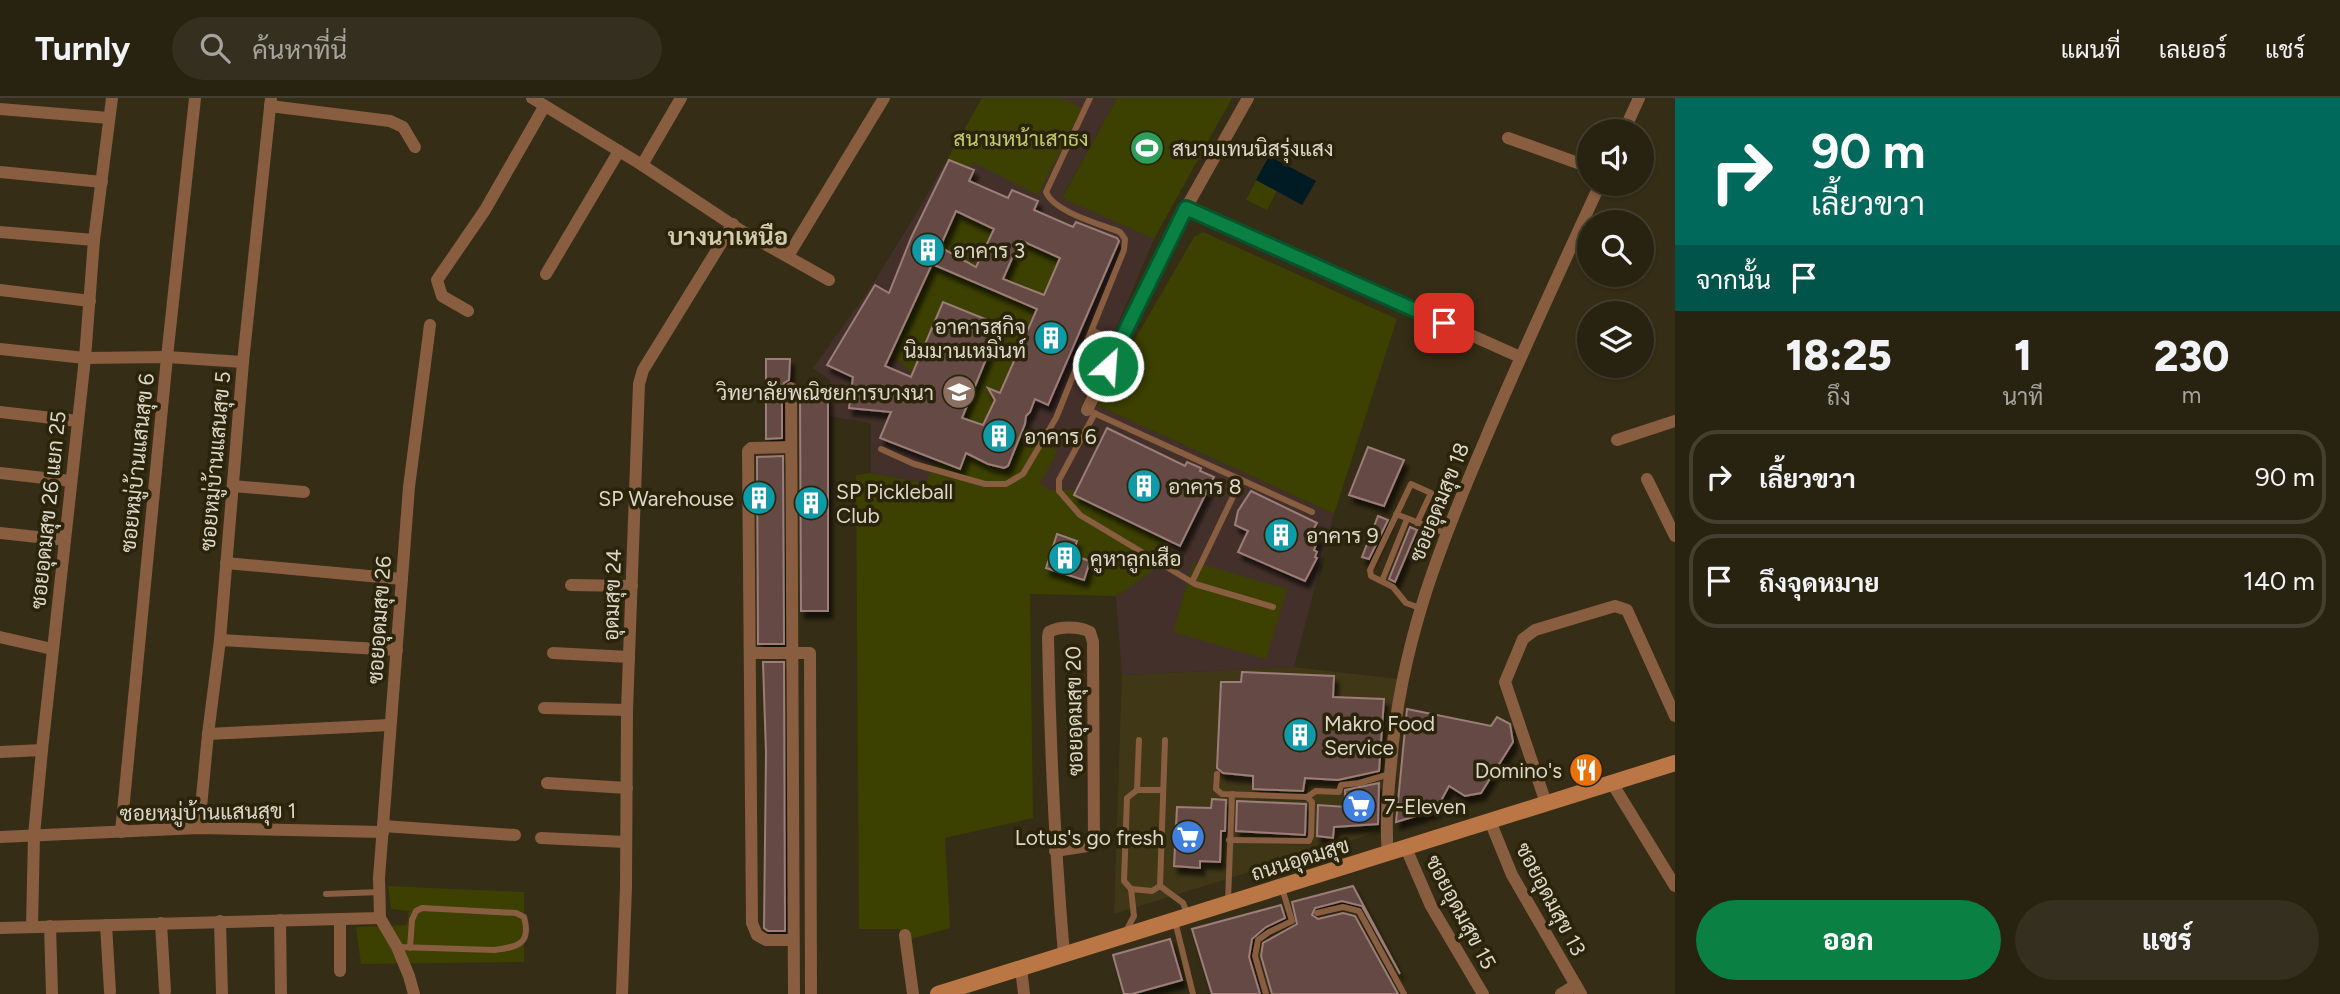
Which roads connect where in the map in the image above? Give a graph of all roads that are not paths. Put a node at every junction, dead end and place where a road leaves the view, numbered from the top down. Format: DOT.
graph roads {
  1 [pos="112,98"];
  2 [pos="195,98"];
  3 [pos="532,98"];
  4 [pos="681,98"];
  5 [pos="884,98"];
  6 [pos="1090,98"];
  7 [pos="1248,98"];
  8 [pos="1639,98"];
  9 [pos="270,102"];
  10 [pos="544,107"];
  11 [pos="0,109"];
  12 [pos="109,118"];
  13 [pos="1629,119"];
  14 [pos="1507,138"];
  15 [pos="415,147"];
  16 [pos="619,151"];
  17 [pos="1577,163"];
  18 [pos="642,165"];
  19 [pos="0,172"];
  20 [pos="102,182"];
  21 [pos="1594,196"];
  22 [pos="1186,208"];
  23 [pos="733,224"];
  24 [pos="0,232"];
  25 [pos="94,240"];
  26 [pos="788,256"];
  27 [pos="545,274"];
  28 [pos="829,280"];
  29 [pos="0,290"];
  30 [pos="90,301"];
  31 [pos="468,311"];
  32 [pos="430,325"];
  33 [pos="1092,330"];
  34 [pos="1119,344"];
  35 [pos="0,349"];
  36 [pos="167,357"];
  37 [pos="1520,357"];
  38 [pos="85,358"];
  39 [pos="243,362"];
  40 [pos="791,388"];
  41 [pos="1091,411"];
  42 [pos="0,412"];
  43 [pos="78,421"];
  44 [pos="1675,421"];
  45 [pos="1617,440"];
  46 [pos="790,447"];
  47 [pos="881,449"];
  48 [pos="0,473"];
  49 [pos="1647,479"];
  50 [pos="1241,480"];
  51 [pos="71,481"];
  52 [pos="233,486"];
  53 [pos="304,492"];
  54 [pos="1312,512"];
  55 [pos="1396,514"];
  56 [pos="1407,519"];
  57 [pos="1417,523"];
  58 [pos="0,533"];
  59 [pos="1445,533"];
  60 [pos="1675,536"];
  61 [pos="65,540"];
  62 [pos="226,563"];
  63 [pos="402,579"];
  64 [pos="1381,581"];
  65 [pos="1192,582"];
  66 [pos="571,585"];
  67 [pos="632,586"];
  68 [pos="1273,607"];
  69 [pos="1420,608"];
  70 [pos="0,637"];
  71 [pos="220,640"];
  72 [pos="52,649"];
  73 [pos="397,650"];
  74 [pos="553,653"];
  75 [pos="750,653"];
  76 [pos="791,653"];
  77 [pos="629,657"];
  78 [pos="544,708"];
  79 [pos="627,710"];
  80 [pos="1675,716"];
  81 [pos="390,725"];
  82 [pos="208,734"];
  83 [pos="1139,740"];
  84 [pos="1165,740"];
  85 [pos="42,750"];
  86 [pos="0,752"];
  87 [pos="1675,763"];
  88 [pos="1217,774"];
  89 [pos="1390,774"];
  90 [pos="547,783"];
  91 [pos="1612,783"];
  92 [pos="627,788"];
  93 [pos="1137,790"];
  94 [pos="1163,790"];
  95 [pos="1232,794"];
  96 [pos="1307,797"];
  97 [pos="1546,803"];
  98 [pos="1490,821"];
  99 [pos="199,828"];
  100 [pos="383,829"];
  101 [pos="121,832"];
  102 [pos="34,835"];
  103 [pos="515,835"];
  104 [pos="0,837"];
  105 [pos="541,838"];
  106 [pos="1230,840"];
  107 [pos="626,842"];
  108 [pos="1406,848"];
  109 [pos="1055,851"];
  110 [pos="1388,853"];
  111 [pos="1160,886"];
  112 [pos="1675,886"];
  113 [pos="1282,888"];
  114 [pos="1131,889"];
  115 [pos="380,892"];
  116 [pos="326,894"];
  117 [pos="1228,903"];
  118 [pos="1317,913"];
  119 [pos="380,918"];
  120 [pos="1182,918"];
  121 [pos="279,919"];
  122 [pos="340,919"];
  123 [pos="220,921"];
  124 [pos="161,923"];
  125 [pos="106,925"];
  126 [pos="50,926"];
  127 [pos="32,927"];
  128 [pos="0,928"];
  129 [pos="905,935"];
  130 [pos="1123,936"];
  131 [pos="793,944"];
  132 [pos="397,947"];
  133 [pos="410,947"];
  134 [pos="811,949"];
  135 [pos="1063,955"];
  136 [pos="1021,968"];
  137 [pos="340,971"];
  138 [pos="1578,990"];
  139 [pos="165,991"];
  140 [pos="110,992"];
  141 [pos="52,994"];
  142 [pos="222,994"];
  143 [pos="281,994"];
  144 [pos="414,994"];
  145 [pos="622,994"];
  146 [pos="794,994"];
  147 [pos="811,994"];
  148 [pos="913,994"];
  149 [pos="938,994"];
  150 [pos="1024,994"];
  151 [pos="1193,994"];
  152 [pos="1266,994"];
  153 [pos="1404,994"];
  154 [pos="1483,994"];
  155 [pos="1561,994"];
  1 -- 12 [label="street, ซอยอุดมสุข 26 แยก 25"];
  2 -- 36 [label="street, ซอยหมู่บ้านแสนสุข 6"];
  3 -- 10 [label="street"];
  4 -- 18 [label="street"];
  5 -- 26 [label="street"];
  6 -- 33 [label="lane"];
  7 -- 22 [label="street"];
  8 -- 13 [label="street"];
  9 -- 15 [label="street"];
  9 -- 39 [label="street, ซอยหมู่บ้านแสนสุข 5"];
  10 -- 16 [label="street"];
  10 -- 31 [label="street"];
  11 -- 12 [label="street"];
  12 -- 20 [label="street, ซอยอุดมสุข 26 แยก 25"];
  14 -- 17 [label="street"];
  16 -- 18 [label="street"];
  16 -- 27 [label="street"];
  18 -- 23 [label="street"];
  19 -- 20 [label="street"];
  20 -- 25 [label="street, ซอยอุดมสุข 26 แยก 25"];
  21 -- 37 [label="street, ซอยอุดมสุข 18"];
  22 -- 34 [label="street"];
  22 -- 37 [label="street"];
  23 -- 26 [label="street"];
  23 -- 67 [label="street, อุดมสุข 24"];
  24 -- 25 [label="street"];
  25 -- 30 [label="street, ซอยอุดมสุข 26 แยก 25"];
  26 -- 28 [label="street"];
  29 -- 30 [label="street"];
  30 -- 38 [label="street, ซอยอุดมสุข 26 แยก 25"];
  32 -- 63 [label="street, ซอยอุดมสุข 26"];
  33 -- 34 [label="lane"];
  33 -- 47 [label="lane"];
  34 -- 41 [label="street"];
  35 -- 38 [label="street"];
  36 -- 38 [label="street"];
  36 -- 39 [label="street"];
  36 -- 101 [label="street, ซอยหมู่บ้านแสนสุข 6"];
  37 -- 59 [label="street, ซอยอุดมสุข 18"];
  38 -- 43 [label="street, ซอยอุดมสุข 26 แยก 25"];
  39 -- 52 [label="street, ซอยหมู่บ้านแสนสุข 5"];
  40 -- 46 [label="street"];
  41 -- 50 [label="lane"];
  41 -- 65 [label="lane"];
  42 -- 43 [label="street"];
  43 -- 51 [label="street, ซอยอุดมสุข 26 แยก 25"];
  44 -- 45 [label="street"];
  46 -- 75 [label="street"];
  46 -- 76 [label="street"];
  48 -- 51 [label="street"];
  49 -- 60 [label="street"];
  50 -- 54 [label="lane"];
  50 -- 65 [label="lane"];
  51 -- 61 [label="street, ซอยอุดมสุข 26 แยก 25"];
  52 -- 53 [label="street"];
  52 -- 62 [label="street, ซอยหมู่บ้านแสนสุข 5"];
  55 -- 56 [label="lane"];
  55 -- 57 [label="lane"];
  55 -- 64 [label="lane"];
  56 -- 57 [label="lane"];
  56 -- 64 [label="lane"];
  57 -- 59 [label="lane"];
  58 -- 61 [label="street"];
  59 -- 69 [label="street, ซอยอุดมสุข 18"];
  61 -- 72 [label="street, ซอยอุดมสุข 26 แยก 25"];
  62 -- 63 [label="street"];
  62 -- 71 [label="street, ซอยหมู่บ้านแสนสุข 5"];
  63 -- 73 [label="street, ซอยอุดมสุข 26"];
  64 -- 69 [label="lane"];
  65 -- 68 [label="lane"];
  66 -- 67 [label="street"];
  67 -- 77 [label="street, อุดมสุข 24"];
  69 -- 89 [label="street, ซอยอุดมสุข 18"];
  70 -- 72 [label="street"];
  71 -- 73 [label="street"];
  71 -- 82 [label="street, ซอยหมู่บ้านแสนสุข 5"];
  72 -- 85 [label="street, ซอยอุดมสุข 26 แยก 25"];
  73 -- 81 [label="street, ซอยอุดมสุข 26"];
  74 -- 77 [label="street"];
  75 -- 76 [label="street"];
  75 -- 131 [label="street"];
  76 -- 131 [label="street"];
  76 -- 134 [label="street"];
  77 -- 79 [label="street, อุดมสุข 24"];
  78 -- 79 [label="street"];
  79 -- 92 [label="street, อุดมสุข 24"];
  80 -- 97 [label="street"];
  81 -- 82 [label="street"];
  81 -- 100 [label="street, ซอยอุดมสุข 26"];
  82 -- 99 [label="street, ซอยหมู่บ้านแสนสุข 5"];
  83 -- 93 [label="lane"];
  84 -- 94 [label="lane"];
  85 -- 86 [label="street"];
  85 -- 102 [label="street, ซอยอุดมสุข 26 แยก 25"];
  87 -- 91 [label="main road, ถนนอุดมสุข"];
  88 -- 95 [label="lane"];
  89 -- 96 [label="lane"];
  89 -- 110 [label="street, ซอยอุดมสุข 18"];
  90 -- 92 [label="street"];
  91 -- 97 [label="main road, ถนนอุดมสุข"];
  91 -- 112 [label="street"];
  92 -- 107 [label="street, อุดมสุข 24"];
  93 -- 94 [label="lane"];
  93 -- 114 [label="lane"];
  94 -- 111 [label="lane"];
  95 -- 96 [label="lane"];
  95 -- 106 [label="lane"];
  96 -- 106 [label="lane"];
  97 -- 98 [label="main road, ถนนอุดมสุข"];
  98 -- 108 [label="main road, ถนนอุดมสุข"];
  98 -- 138 [label="street, ซอยอุดมสุข 13"];
  99 -- 100 [label="street, ซอยหมู่บ้านแสนสุข 1"];
  99 -- 101 [label="street, ซอยหมู่บ้านแสนสุข 1"];
  100 -- 103 [label="street, ซอยหมู่บ้านแสนสุข 1"];
  100 -- 115 [label="street, ซอยอุดมสุข 26"];
  101 -- 102 [label="street, ซอยหมู่บ้านแสนสุข 1"];
  102 -- 104 [label="street, ซอยหมู่บ้านแสนสุข 1"];
  102 -- 127 [label="street, ซอยอุดมสุข 26 แยก 25"];
  105 -- 107 [label="street"];
  106 -- 117 [label="lane"];
  107 -- 145 [label="street, อุดมสุข 24"];
  108 -- 110 [label="main road, ถนนอุดมสุข"];
  108 -- 154 [label="street, ซอยอุดมสุข 15"];
  109 -- 109 [label="street, ซอยอุดมสุข 20"];
  109 -- 135 [label="street, ซอยอุดมสุข 20"];
  110 -- 113 [label="main road, ถนนอุดมสุข"];
  111 -- 114 [label="lane"];
  111 -- 120 [label="lane"];
  113 -- 117 [label="main road, ถนนอุดมสุข"];
  113 -- 152 [label="lane"];
  114 -- 130 [label="lane"];
  115 -- 116 [label="lane"];
  115 -- 119 [label="street, ซอยอุดมสุข 26"];
  117 -- 120 [label="main road, ถนนอุดมสุข"];
  118 -- 153 [label="lane"];
  119 -- 122 [label="street"];
  119 -- 132 [label="street"];
  120 -- 130 [label="main road, ถนนอุดมสุข"];
  120 -- 151 [label="lane"];
  121 -- 122 [label="street"];
  121 -- 123 [label="street"];
  121 -- 143 [label="street"];
  122 -- 137 [label="street"];
  123 -- 124 [label="street"];
  123 -- 142 [label="street"];
  124 -- 125 [label="street"];
  124 -- 139 [label="street"];
  125 -- 126 [label="street"];
  125 -- 140 [label="street"];
  126 -- 127 [label="street"];
  126 -- 141 [label="street"];
  127 -- 128 [label="street"];
  129 -- 148 [label="street"];
  130 -- 135 [label="main road, ถนนอุดมสุข"];
  131 -- 134 [label="street"];
  131 -- 146 [label="street"];
  132 -- 133 [label="lane"];
  132 -- 144 [label="street"];
  133 -- 133 [label="lane"];
  134 -- 147 [label="street"];
  135 -- 136 [label="main road, ถนนอุดมสุข"];
  136 -- 149 [label="main road, ถนนอุดมสุข"];
  136 -- 150 [label="street"];
  138 -- 155 [label="street"];
}
